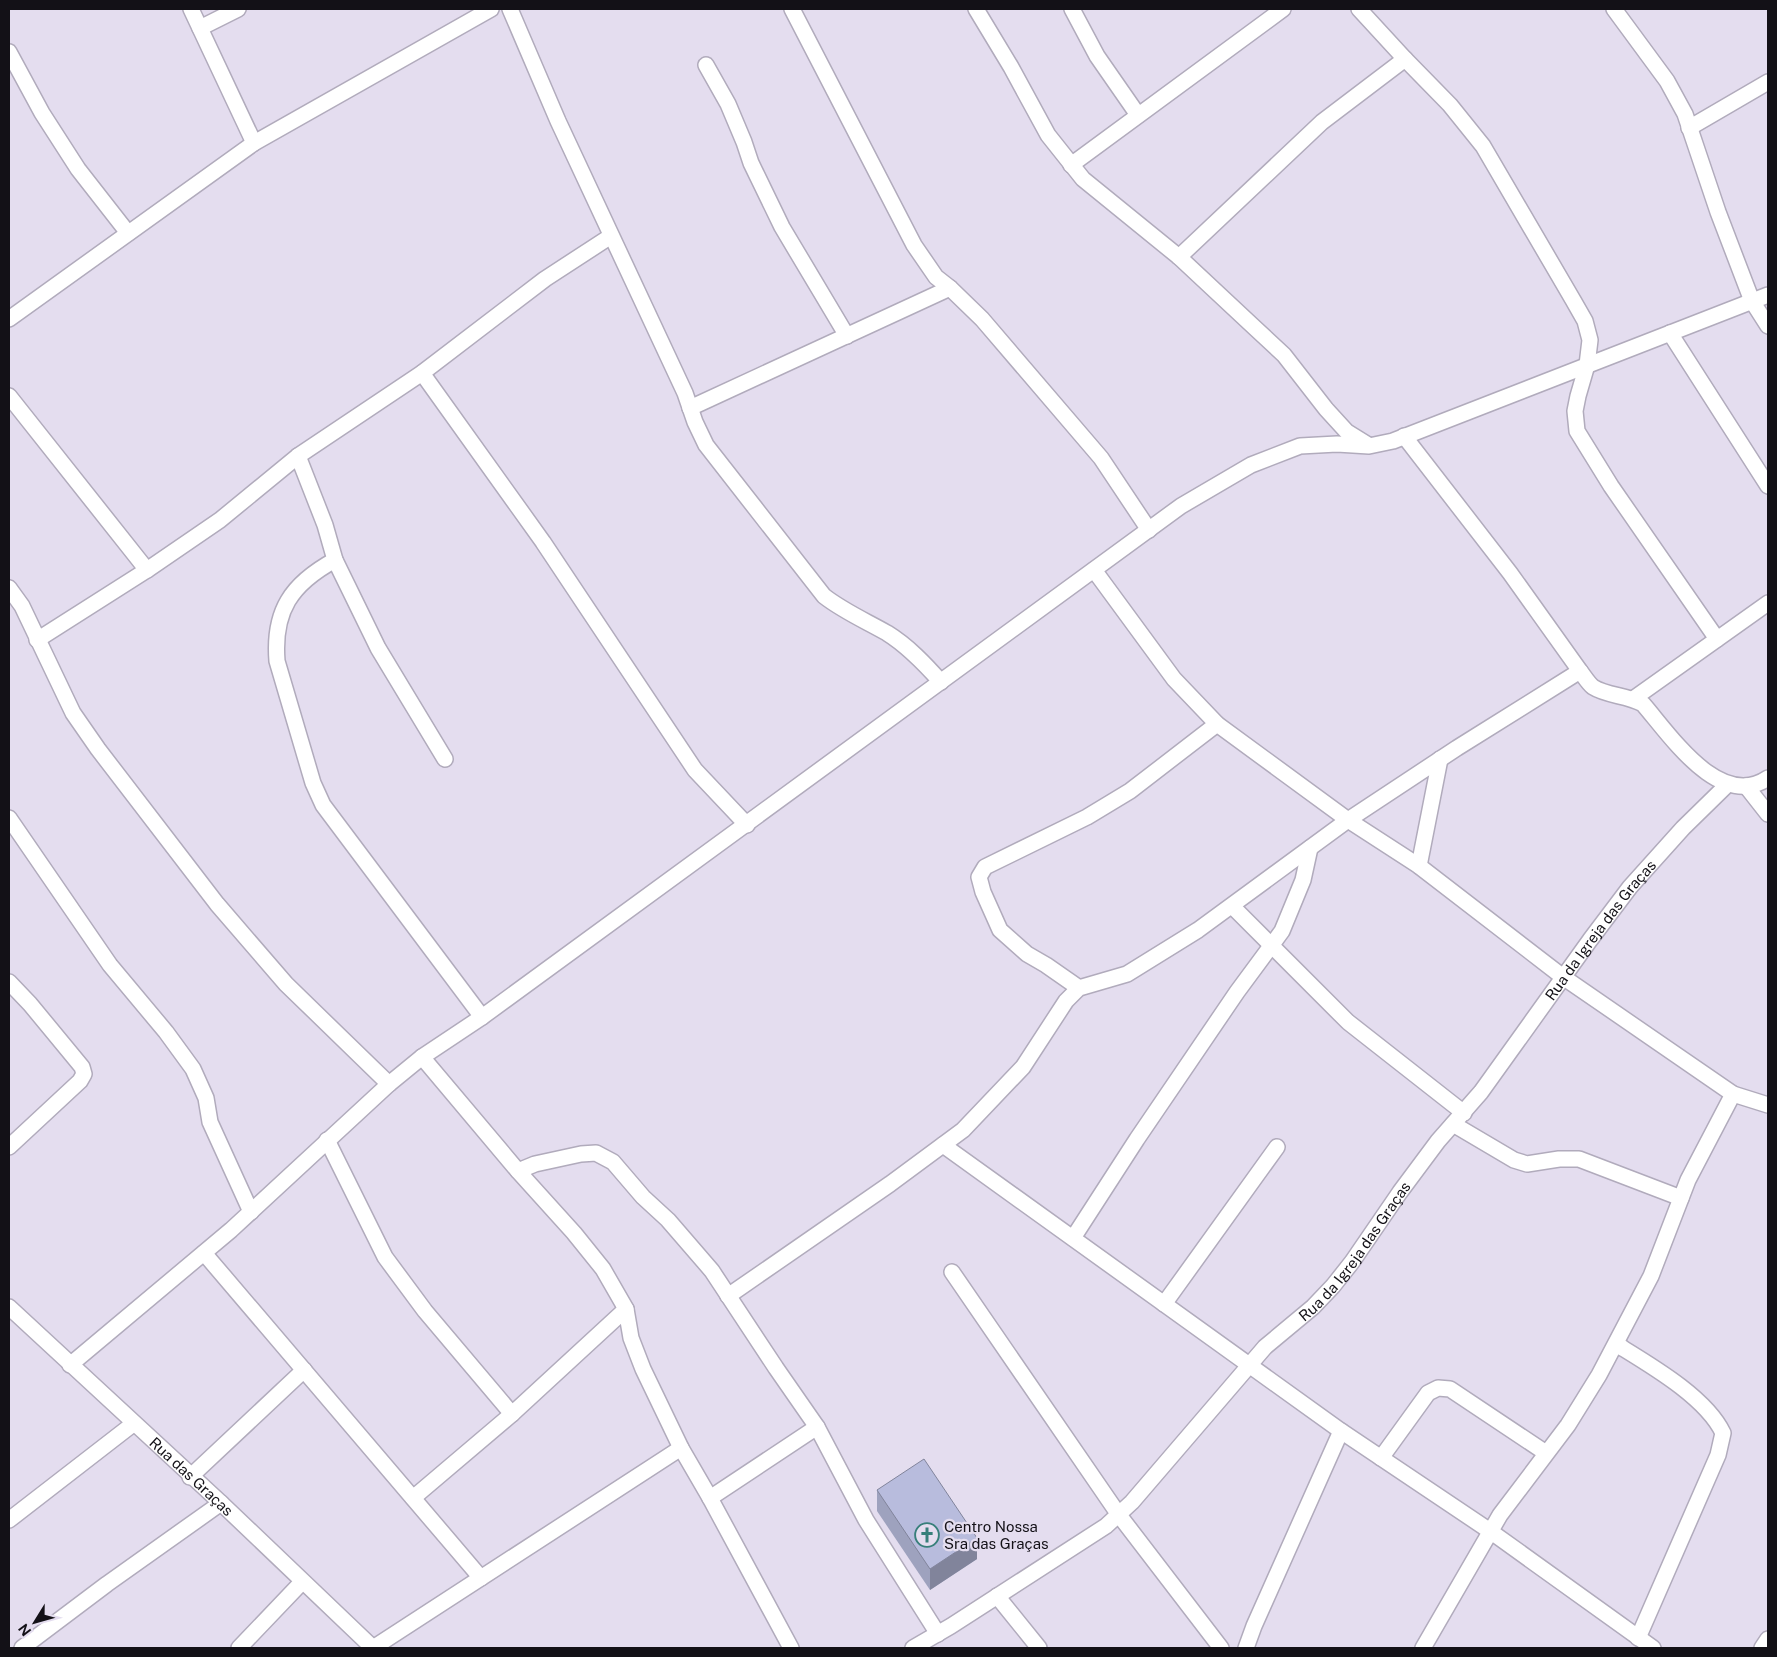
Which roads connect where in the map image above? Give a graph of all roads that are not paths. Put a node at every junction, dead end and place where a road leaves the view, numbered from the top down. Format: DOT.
graph roads {
  1 [pos="191,9"];
  2 [pos="238,9"];
  3 [pos="490,9"];
  4 [pos="510,9"];
  5 [pos="792,9"];
  6 [pos="976,9"];
  7 [pos="1072,9"];
  8 [pos="1283,9"];
  9 [pos="1359,9"];
  10 [pos="1614,9"];
  11 [pos="200,28"];
  12 [pos="9,52"];
  13 [pos="1405,59"];
  14 [pos="706,65"];
  15 [pos="1768,82"];
  16 [pos="1138,115"];
  17 [pos="1690,128"];
  18 [pos="254,142"];
  19 [pos="1071,164"];
  20 [pos="128,233"];
  21 [pos="611,236"];
  22 [pos="1179,257"];
  23 [pos="950,288"];
  24 [pos="1768,295"];
  25 [pos="1752,301"];
  26 [pos="9,319"];
  27 [pos="1768,326"];
  28 [pos="1670,333"];
  29 [pos="847,336"];
  30 [pos="1587,365"];
  31 [pos="422,373"];
  32 [pos="9,396"];
  33 [pos="690,408"];
  34 [pos="1404,436"];
  35 [pos="1369,446"];
  36 [pos="298,456"];
  37 [pos="1768,486"];
  38 [pos="1149,530"];
  39 [pos="334,560"];
  40 [pos="147,570"];
  41 [pos="1094,570"];
  42 [pos="9,588"];
  43 [pos="1768,603"];
  44 [pos="1717,639"];
  45 [pos="37,640"];
  46 [pos="1580,671"];
  47 [pos="941,682"];
  48 [pos="1633,699"];
  49 [pos="1217,724"];
  50 [pos="445,759"];
  51 [pos="1440,759"];
  52 [pos="1768,778"];
  53 [pos="1728,784"];
  54 [pos="1746,786"];
  55 [pos="1768,814"];
  56 [pos="9,818"];
  57 [pos="1348,820"];
  58 [pos="746,825"];
  59 [pos="1310,848"];
  60 [pos="1419,866"];
  61 [pos="1232,906"];
  62 [pos="1271,946"];
  63 [pos="1562,977"];
  64 [pos="9,982"];
  65 [pos="1079,988"];
  66 [pos="482,1017"];
  67 [pos="422,1058"];
  68 [pos="389,1084"];
  69 [pos="1733,1094"];
  70 [pos="1768,1105"];
  71 [pos="1458,1119"];
  72 [pos="327,1140"];
  73 [pos="943,1145"];
  74 [pos="9,1146"];
  75 [pos="1277,1147"];
  76 [pos="518,1171"];
  77 [pos="1681,1198"];
  78 [pos="250,1212"];
  79 [pos="1073,1238"];
  80 [pos="204,1253"];
  81 [pos="952,1272"];
  82 [pos="728,1296"];
  83 [pos="1164,1304"];
  84 [pos="9,1307"];
  85 [pos="626,1309"];
  86 [pos="1616,1344"];
  87 [pos="70,1364"];
  88 [pos="1249,1365"];
  89 [pos="304,1370"];
  90 [pos="512,1414"];
  91 [pos="133,1424"];
  92 [pos="818,1427"];
  93 [pos="1341,1431"];
  94 [pos="680,1448"];
  95 [pos="1546,1453"];
  96 [pos="1381,1458"];
  97 [pos="190,1477"];
  98 [pos="412,1498"];
  99 [pos="710,1498"];
  100 [pos="221,1503"];
  101 [pos="1119,1515"];
  102 [pos="9,1520"];
  103 [pos="1490,1531"];
  104 [pos="481,1578"];
  105 [pos="302,1582"];
  106 [pos="997,1596"];
  107 [pos="938,1634"];
  108 [pos="1638,1638"];
  109 [pos="1768,1639"];
  110 [pos="22,1648"];
  111 [pos="238,1648"];
  112 [pos="373,1648"];
  113 [pos="791,1648"];
  114 [pos="914,1648"];
  115 [pos="1039,1648"];
  116 [pos="1221,1648"];
  117 [pos="1246,1648"];
  118 [pos="1423,1648"];
  119 [pos="1653,1648"];
  120 [pos="1762,1648"];
  1 -- 11 [label="street"];
  2 -- 11 [label="street"];
  3 -- 18 [label="street"];
  4 -- 21 [label="street"];
  5 -- 23 [label="street"];
  6 -- 19 [label="street"];
  7 -- 16 [label="street"];
  8 -- 16 [label="street"];
  9 -- 13 [label="street"];
  10 -- 17 [label="street"];
  11 -- 18 [label="street"];
  12 -- 20 [label="street"];
  13 -- 22 [label="street"];
  13 -- 30 [label="street"];
  14 -- 29 [label="street"];
  15 -- 17 [label="street"];
  16 -- 19 [label="street"];
  17 -- 25 [label="street"];
  18 -- 20 [label="street"];
  19 -- 22 [label="street"];
  20 -- 26 [label="street"];
  21 -- 31 [label="street"];
  21 -- 33 [label="street"];
  22 -- 35 [label="street"];
  23 -- 29 [label="street"];
  23 -- 38 [label="street"];
  24 -- 25 [label="street"];
  25 -- 27 [label="street"];
  25 -- 28 [label="street"];
  28 -- 30 [label="street"];
  28 -- 37 [label="street"];
  29 -- 33 [label="street"];
  30 -- 34 [label="street"];
  30 -- 44 [label="street"];
  31 -- 36 [label="street"];
  31 -- 58 [label="street"];
  32 -- 40 [label="street"];
  33 -- 47 [label="street"];
  34 -- 35 [label="street"];
  34 -- 46 [label="street"];
  35 -- 38 [label="street"];
  36 -- 39 [label="street"];
  36 -- 40 [label="street"];
  38 -- 41 [label="street"];
  39 -- 50 [label="street"];
  39 -- 66 [label="street"];
  40 -- 45 [label="street"];
  41 -- 47 [label="street"];
  41 -- 49 [label="street"];
  42 -- 45 [label="street"];
  43 -- 44 [label="street"];
  44 -- 48 [label="street"];
  45 -- 68 [label="street"];
  46 -- 48 [label="street"];
  46 -- 51 [label="street"];
  47 -- 58 [label="street"];
  48 -- 53 [label="street"];
  49 -- 57 [label="street"];
  49 -- 65 [label="street"];
  51 -- 57 [label="street"];
  51 -- 60 [label="street"];
  52 -- 54 [label="street"];
  53 -- 54 [label="street"];
  53 -- 63 [label="street, Rua da Igreja das Graças"];
  54 -- 55 [label="street"];
  56 -- 78 [label="street"];
  57 -- 59 [label="street"];
  57 -- 60 [label="street"];
  58 -- 66 [label="street"];
  59 -- 61 [label="street"];
  59 -- 62 [label="street"];
  60 -- 63 [label="street"];
  61 -- 62 [label="street"];
  61 -- 65 [label="street"];
  62 -- 71 [label="street"];
  62 -- 79 [label="street"];
  63 -- 69 [label="street"];
  63 -- 71 [label="street, Rua da Igreja das Graças"];
  64 -- 74 [label="street"];
  65 -- 73 [label="street"];
  66 -- 67 [label="street"];
  67 -- 68 [label="street"];
  67 -- 76 [label="street"];
  68 -- 72 [label="street"];
  69 -- 70 [label="street"];
  69 -- 77 [label="street"];
  71 -- 77 [label="street"];
  71 -- 88 [label="street, Rua da Igreja das Graças"];
  72 -- 78 [label="street"];
  72 -- 90 [label="street"];
  73 -- 79 [label="street"];
  73 -- 82 [label="street"];
  75 -- 83 [label="street"];
  76 -- 82 [label="street"];
  76 -- 85 [label="street"];
  77 -- 86 [label="street"];
  78 -- 80 [label="street"];
  79 -- 83 [label="street"];
  80 -- 87 [label="street"];
  80 -- 89 [label="street"];
  81 -- 101 [label="street"];
  82 -- 92 [label="street"];
  83 -- 88 [label="street"];
  84 -- 87 [label="street, Rua das Graças"];
  85 -- 90 [label="street"];
  85 -- 94 [label="street"];
  86 -- 95 [label="street"];
  86 -- 108 [label="street"];
  87 -- 91 [label="street, Rua das Graças"];
  88 -- 93 [label="street"];
  88 -- 101 [label="street, Rua da Igreja das Graças"];
  89 -- 97 [label="street"];
  89 -- 98 [label="street"];
  90 -- 98 [label="street"];
  91 -- 97 [label="street, Rua das Graças"];
  91 -- 102 [label="street"];
  92 -- 99 [label="street"];
  92 -- 107 [label="street"];
  93 -- 96 [label="street"];
  93 -- 117 [label="street"];
  94 -- 99 [label="street"];
  94 -- 104 [label="street"];
  95 -- 96 [label="street"];
  95 -- 103 [label="street"];
  96 -- 103 [label="street"];
  97 -- 100 [label="street, Rua das Graças"];
  98 -- 104 [label="street"];
  99 -- 113 [label="street"];
  100 -- 105 [label="street, Rua das Graças"];
  100 -- 110 [label="street"];
  101 -- 106 [label="street, Rua da Igreja das Graças"];
  101 -- 116 [label="street"];
  103 -- 108 [label="street"];
  103 -- 118 [label="street"];
  104 -- 112 [label="street"];
  105 -- 111 [label="street"];
  105 -- 112 [label="street, Rua das Graças"];
  106 -- 107 [label="street, Rua da Igreja das Graças"];
  106 -- 115 [label="street"];
  107 -- 114 [label="street, Rua da Igreja das Graças"];
  108 -- 119 [label="street"];
  109 -- 120 [label="street"];
}
